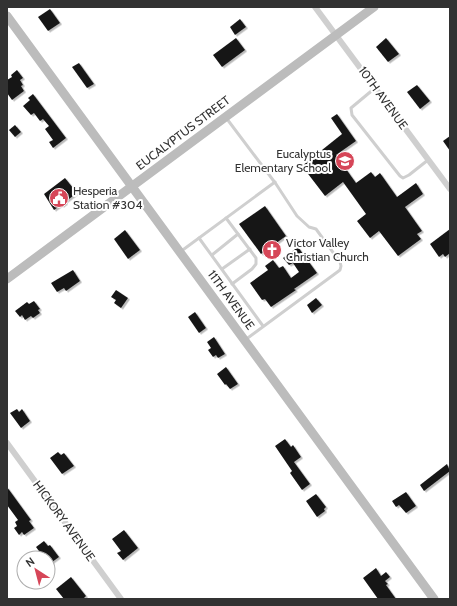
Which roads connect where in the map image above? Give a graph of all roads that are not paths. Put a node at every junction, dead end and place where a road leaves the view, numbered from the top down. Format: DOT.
graph roads {
  1 [pos="316,7"];
  2 [pos="374,7"];
  3 [pos="7,16"];
  4 [pos="336,35"];
  5 [pos="375,88"];
  6 [pos="225,117"];
  7 [pos="428,160"];
  8 [pos="275,182"];
  9 [pos="132,186"];
  10 [pos="450,190"];
  11 [pos="226,218"];
  12 [pos="238,234"];
  13 [pos="199,238"];
  14 [pos="250,249"];
  15 [pos="180,252"];
  16 [pos="212,255"];
  17 [pos="222,269"];
  18 [pos="7,279"];
  19 [pos="232,284"];
  20 [pos="263,326"];
  21 [pos="245,340"];
  22 [pos="7,443"];
  23 [pos="121,599"];
  24 [pos="434,599"];
  1 -- 4 [label="street, 10TH AVENUE"];
  2 -- 4 [label="main road, EUCALYPTUS STREET"];
  3 -- 9 [label="main road, 11TH AVENUE"];
  4 -- 5 [label="street, 10TH AVENUE"];
  4 -- 6 [label="main road, EUCALYPTUS STREET"];
  5 -- 7 [label="street, 10TH AVENUE"];
  5 -- 7 [label="lane"];
  6 -- 8 [label="lane"];
  6 -- 9 [label="main road, EUCALYPTUS STREET"];
  7 -- 10 [label="street, 10TH AVENUE"];
  8 -- 11 [label="lane"];
  8 -- 20 [label="lane"];
  9 -- 15 [label="main road, 11TH AVENUE"];
  9 -- 18 [label="main road, EUCALYPTUS STREET"];
  11 -- 12 [label="lane"];
  11 -- 13 [label="lane"];
  12 -- 14 [label="lane"];
  12 -- 16 [label="lane"];
  13 -- 15 [label="lane"];
  13 -- 16 [label="lane"];
  14 -- 17 [label="lane"];
  14 -- 19 [label="lane"];
  15 -- 21 [label="main road, 11TH AVENUE"];
  16 -- 17 [label="lane"];
  17 -- 19 [label="lane"];
  19 -- 20 [label="lane"];
  20 -- 21 [label="lane"];
  21 -- 24 [label="main road, 11TH AVENUE"];
  22 -- 23 [label="street, HICKORY AVENUE"];
}
